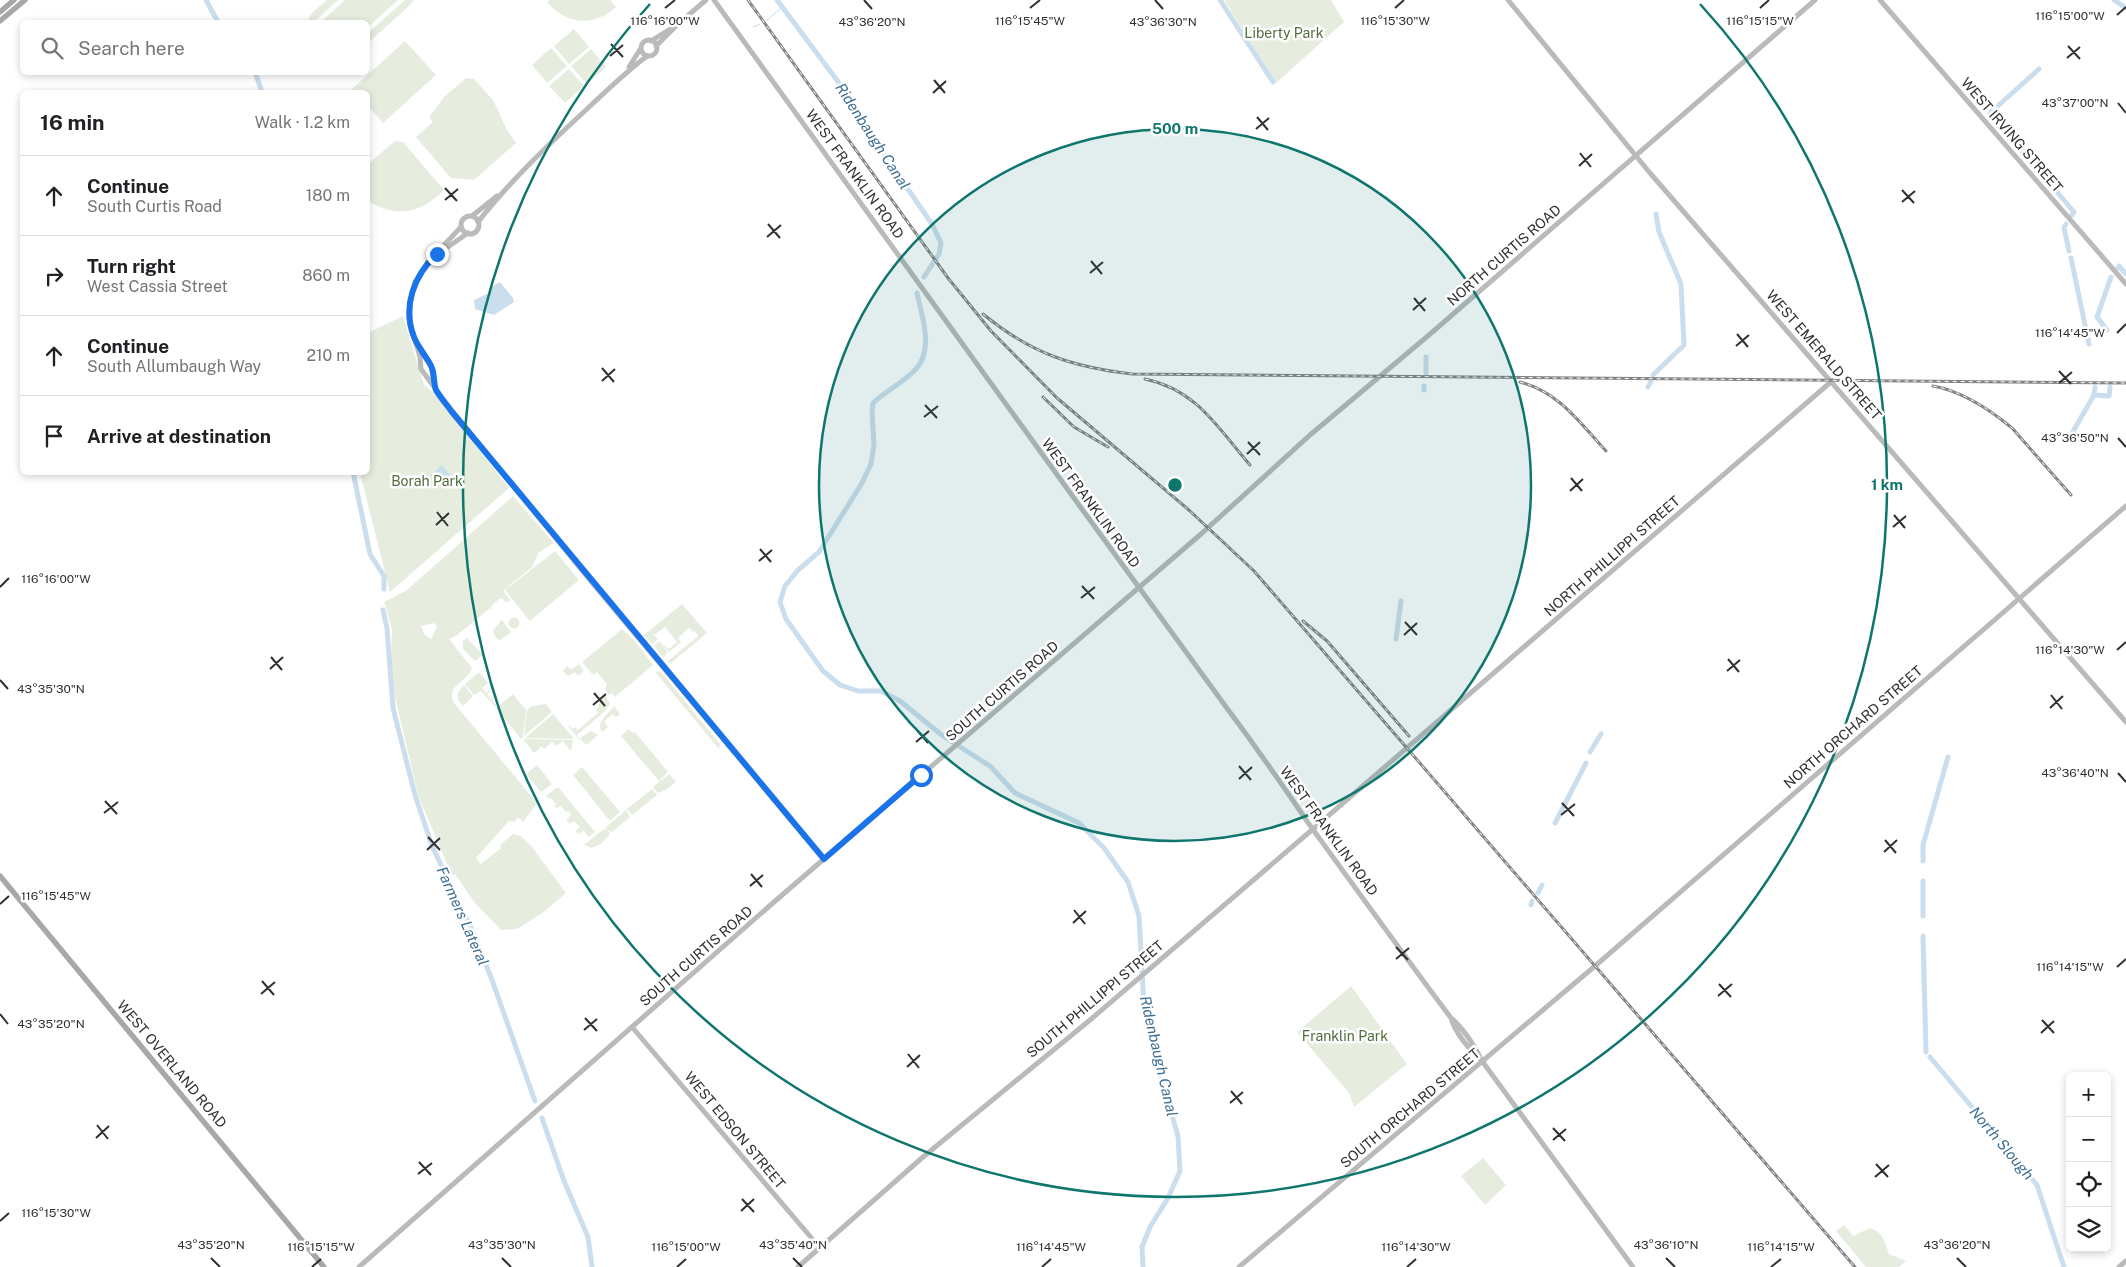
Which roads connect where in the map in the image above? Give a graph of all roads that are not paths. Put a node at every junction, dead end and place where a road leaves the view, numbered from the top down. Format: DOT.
graph roads {
  1 [pos="14,0"];
  2 [pos="25,0"];
  3 [pos="706,0"];
  4 [pos="714,0"];
  5 [pos="1508,0"];
  6 [pos="1816,0"];
  7 [pos="1880,0"];
  8 [pos="0,12"];
  9 [pos="0,22"];
  10 [pos="678,24"];
  11 [pos="651,41"];
  12 [pos="656,46"];
  13 [pos="641,48"];
  14 [pos="647,56"];
  15 [pos="624,73"];
  16 [pos="1635,156"];
  17 [pos="504,192"];
  18 [pos="472,216"];
  19 [pos="478,222"];
  20 [pos="462,227"];
  21 [pos="468,233"];
  22 [pos="437,254"];
  23 [pos="2126,284"];
  24 [pos="415,338"];
  25 [pos="1832,381"];
  26 [pos="436,389"];
  27 [pos="2126,506"];
  28 [pos="1208,527"];
  29 [pos="1139,587"];
  30 [pos="2019,599"];
  31 [pos="2126,722"];
  32 [pos="1407,748"];
  33 [pos="1313,829"];
  34 [pos="824,859"];
  35 [pos="0,876"];
  36 [pos="1595,966"];
  37 [pos="632,1027"];
  38 [pos="1482,1061"];
  39 [pos="820,1248"];
  40 [pos="2126,1261"];
  41 [pos="324,1267"];
  42 [pos="359,1267"];
  43 [pos="798,1267"];
  44 [pos="1239,1267"];
  45 [pos="1633,1267"];
  46 [pos="2119,1267"];
  1 -- 8 [label="main road"];
  2 -- 9 [label="main road"];
  3 -- 10 [label="street"];
  4 -- 29 [label="street, WEST FRANKLIN ROAD"];
  5 -- 16 [label="street, WEST EMERALD STREET"];
  6 -- 16 [label="street, NORTH CURTIS ROAD"];
  7 -- 23 [label="street, WEST IRVING STREET"];
  10 -- 11 [label="street"];
  10 -- 12 [label="street"];
  11 -- 12 [label="street"];
  11 -- 13 [label="street"];
  12 -- 14 [label="street"];
  13 -- 14 [label="street"];
  13 -- 15 [label="street"];
  14 -- 15 [label="street"];
  15 -- 17 [label="street"];
  16 -- 25 [label="street, WEST EMERALD STREET"];
  16 -- 28 [label="street, NORTH CURTIS ROAD"];
  17 -- 18 [label="street"];
  17 -- 19 [label="street"];
  18 -- 19 [label="street"];
  18 -- 20 [label="street"];
  19 -- 21 [label="street"];
  20 -- 21 [label="street"];
  20 -- 22 [label="street"];
  21 -- 22 [label="street"];
  22 -- 24 [label="street"];
  24 -- 26 [label="street"];
  24 -- 26 [label="street"];
  25 -- 30 [label="street, WEST EMERALD STREET"];
  25 -- 32 [label="street, NORTH PHILLIPPI STREET"];
  26 -- 34 [label="street"];
  27 -- 30 [label="street, NORTH ORCHARD STREET"];
  28 -- 29 [label="street, SOUTH CURTIS ROAD"];
  29 -- 33 [label="street, WEST FRANKLIN ROAD"];
  29 -- 34 [label="street, SOUTH CURTIS ROAD"];
  30 -- 31 [label="street, WEST EMERALD STREET"];
  30 -- 36 [label="street, NORTH ORCHARD STREET"];
  32 -- 33 [label="street, SOUTH PHILLIPPI STREET"];
  33 -- 38 [label="street, WEST FRANKLIN ROAD"];
  33 -- 39 [label="street, SOUTH PHILLIPPI STREET"];
  34 -- 37 [label="street, SOUTH CURTIS ROAD"];
  35 -- 41 [label="main road, WEST OVERLAND ROAD"];
  36 -- 38 [label="street, SOUTH ORCHARD STREET"];
  37 -- 39 [label="street, WEST EDSON STREET"];
  37 -- 42 [label="street, SOUTH CURTIS ROAD"];
  38 -- 44 [label="street, SOUTH ORCHARD STREET"];
  38 -- 45 [label="street, WEST FRANKLIN ROAD"];
  39 -- 43 [label="street, SOUTH PHILLIPPI STREET"];
  40 -- 46 [label="street"];
}
